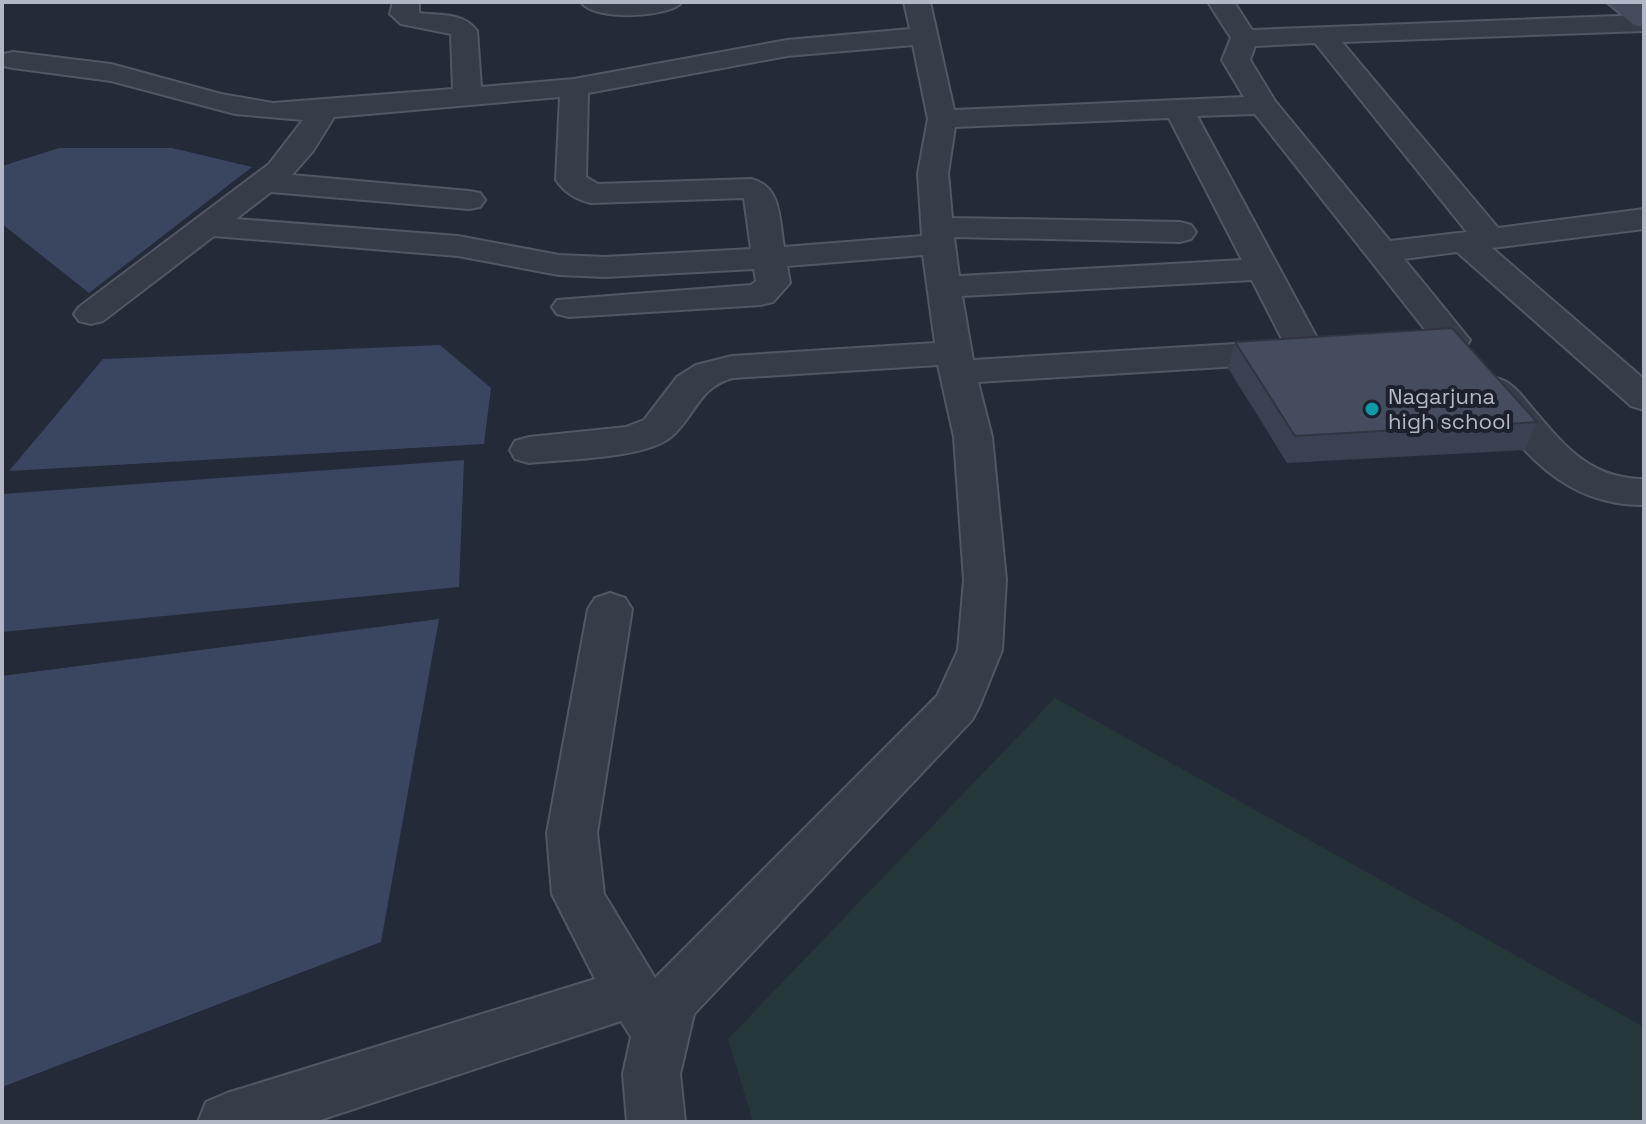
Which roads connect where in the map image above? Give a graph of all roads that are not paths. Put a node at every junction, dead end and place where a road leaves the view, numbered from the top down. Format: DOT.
graph roads {
  1 [pos="406,2"];
  2 [pos="594,2"];
  3 [pos="669,2"];
  4 [pos="1221,2"];
  5 [pos="1620,2"];
  6 [pos="922,11"];
  7 [pos="1644,21"];
  8 [pos="1322,35"];
  9 [pos="1244,38"];
  10 [pos="13,60"];
  11 [pos="574,87"];
  12 [pos="467,96"];
  13 [pos="1263,105"];
  14 [pos="1178,108"];
  15 [pos="324,109"];
  16 [pos="942,119"];
  17 [pos="265,182"];
  18 [pos="469,200"];
  19 [pos="1644,219"];
  20 [pos="209,226"];
  21 [pos="1180,232"];
  22 [pos="938,236"];
  23 [pos="1476,240"];
  24 [pos="1382,252"];
  25 [pos="770,258"];
  26 [pos="1261,269"];
  27 [pos="944,287"];
  28 [pos="569,307"];
  29 [pos="91,314"];
  30 [pos="1452,340"];
  31 [pos="1382,346"];
  32 [pos="955,363"];
  33 [pos="1644,398"];
  34 [pos="529,450"];
  35 [pos="1644,492"];
  36 [pos="610,609"];
  37 [pos="646,1012"];
  38 [pos="227,1122"];
  39 [pos="656,1122"];
  1 -- 12 [label="street"];
  2 -- 3 [label="street"];
  4 -- 9 [label="street"];
  5 -- 7 [label="street"];
  6 -- 11 [label="street"];
  6 -- 16 [label="street"];
  7 -- 8 [label="street"];
  8 -- 9 [label="street"];
  8 -- 23 [label="street"];
  9 -- 13 [label="street"];
  10 -- 15 [label="street"];
  11 -- 12 [label="street"];
  11 -- 25 [label="street"];
  12 -- 15 [label="street"];
  13 -- 14 [label="street"];
  13 -- 24 [label="street"];
  14 -- 16 [label="street"];
  14 -- 26 [label="street"];
  15 -- 17 [label="street"];
  16 -- 22 [label="street"];
  17 -- 18 [label="street"];
  17 -- 20 [label="street"];
  19 -- 23 [label="street"];
  20 -- 25 [label="street"];
  20 -- 29 [label="street"];
  21 -- 22 [label="street"];
  22 -- 25 [label="street"];
  22 -- 27 [label="street"];
  23 -- 24 [label="street"];
  23 -- 33 [label="street"];
  24 -- 30 [label="street"];
  25 -- 28 [label="street"];
  26 -- 27 [label="street"];
  26 -- 32 [label="street"];
  27 -- 32 [label="street"];
  30 -- 31 [label="street"];
  30 -- 35 [label="street"];
  32 -- 34 [label="street"];
  32 -- 37 [label="street"];
  36 -- 37 [label="street"];
  37 -- 38 [label="street"];
  37 -- 39 [label="street"];
}
